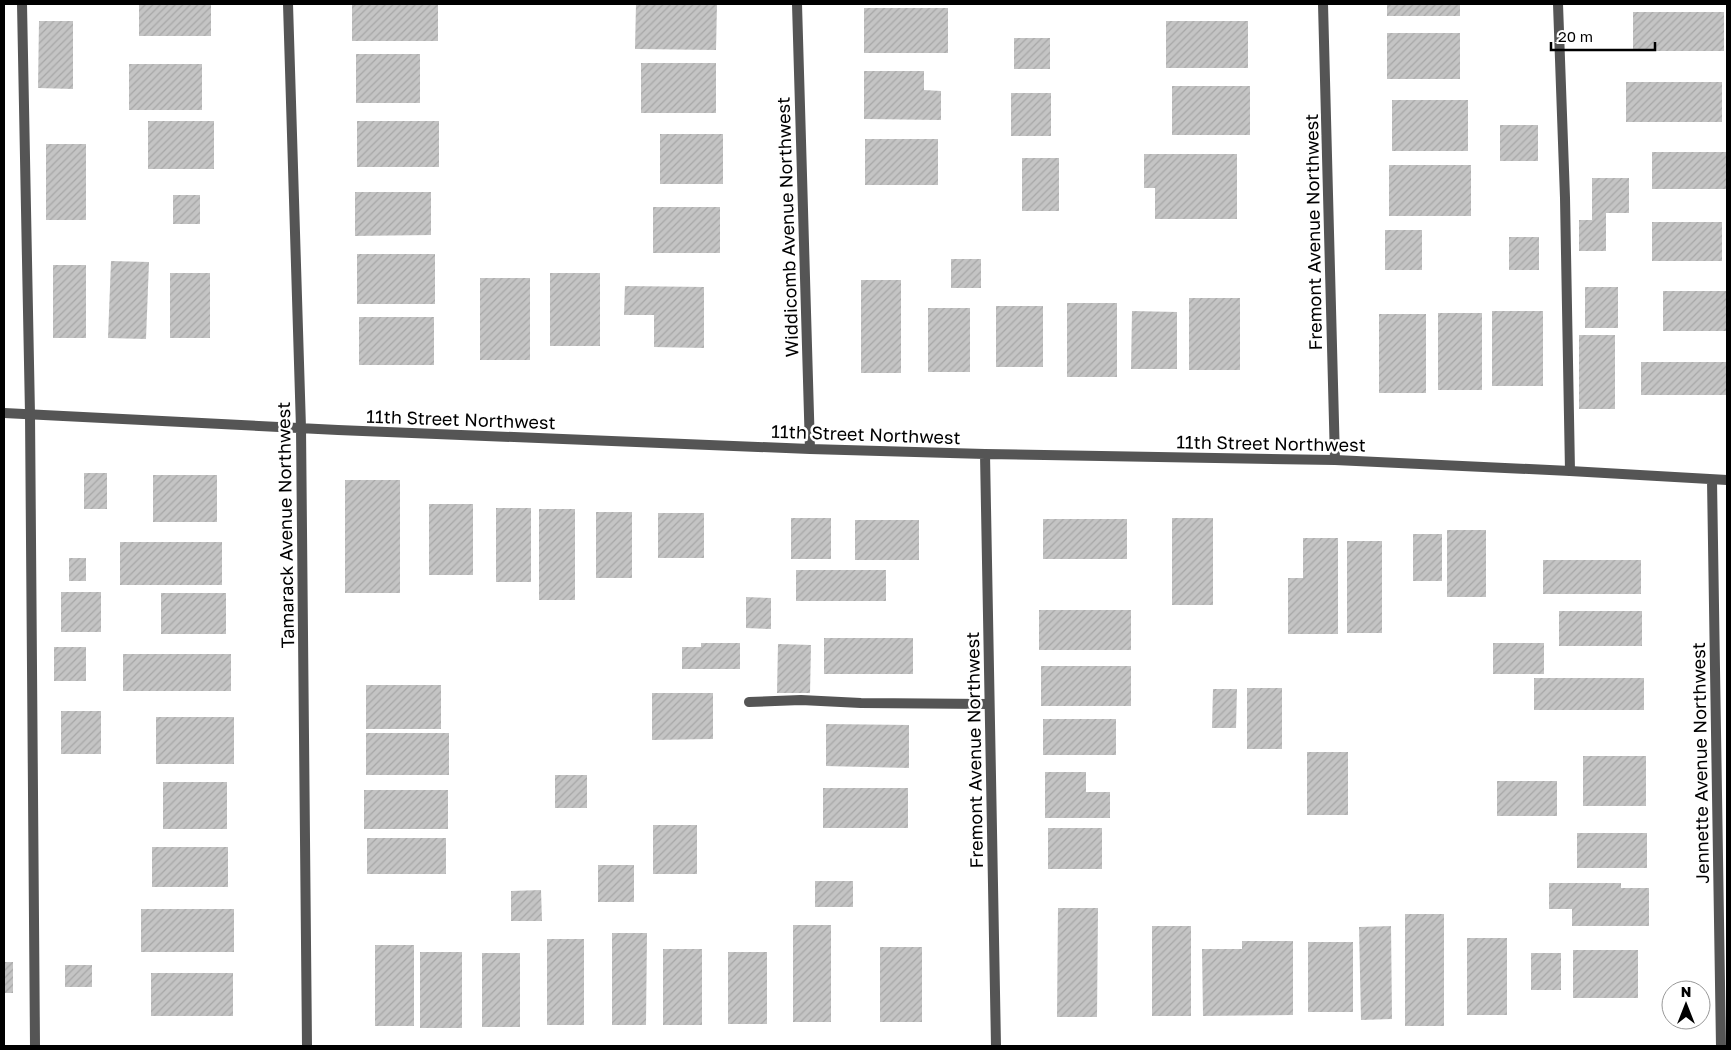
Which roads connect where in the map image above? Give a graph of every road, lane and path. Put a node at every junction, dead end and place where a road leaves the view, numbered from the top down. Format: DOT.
graph roads {
  1 [pos="22,4"];
  2 [pos="288,4"];
  3 [pos="797,4"];
  4 [pos="1323,4"];
  5 [pos="1558,4"];
  6 [pos="4,413"];
  7 [pos="30,414"];
  8 [pos="301,428"];
  9 [pos="810,449"];
  10 [pos="985,454"];
  11 [pos="1335,460"];
  12 [pos="1570,471"];
  13 [pos="1712,480"];
  14 [pos="1727,480"];
  15 [pos="749,702"];
  16 [pos="989,704"];
  17 [pos="35,1046"];
  18 [pos="308,1046"];
  19 [pos="996,1046"];
  20 [pos="1721,1046"];
  1 -- 7 [label="street"];
  2 -- 8 [label="street, Tamarack Avenue Northwest"];
  3 -- 9 [label="street, Widdicomb Avenue Northwest"];
  4 -- 11 [label="street, Fremont Avenue Northwest"];
  5 -- 12 [label="street"];
  6 -- 7 [label="street, 11th Street Northwest"];
  7 -- 8 [label="street, 11th Street Northwest"];
  7 -- 17 [label="street"];
  8 -- 9 [label="street, 11th Street Northwest"];
  8 -- 18 [label="street, Tamarack Avenue Northwest"];
  9 -- 10 [label="street, 11th Street Northwest"];
  10 -- 11 [label="street, 11th Street Northwest"];
  10 -- 16 [label="street, Fremont Avenue Northwest"];
  11 -- 12 [label="street, 11th Street Northwest"];
  12 -- 13 [label="street, 11th Street Northwest"];
  13 -- 14 [label="street, 11th Street Northwest"];
  13 -- 20 [label="street, Jennette Avenue Northwest"];
  15 -- 16 [label="street"];
  16 -- 19 [label="street, Fremont Avenue Northwest"];
}
